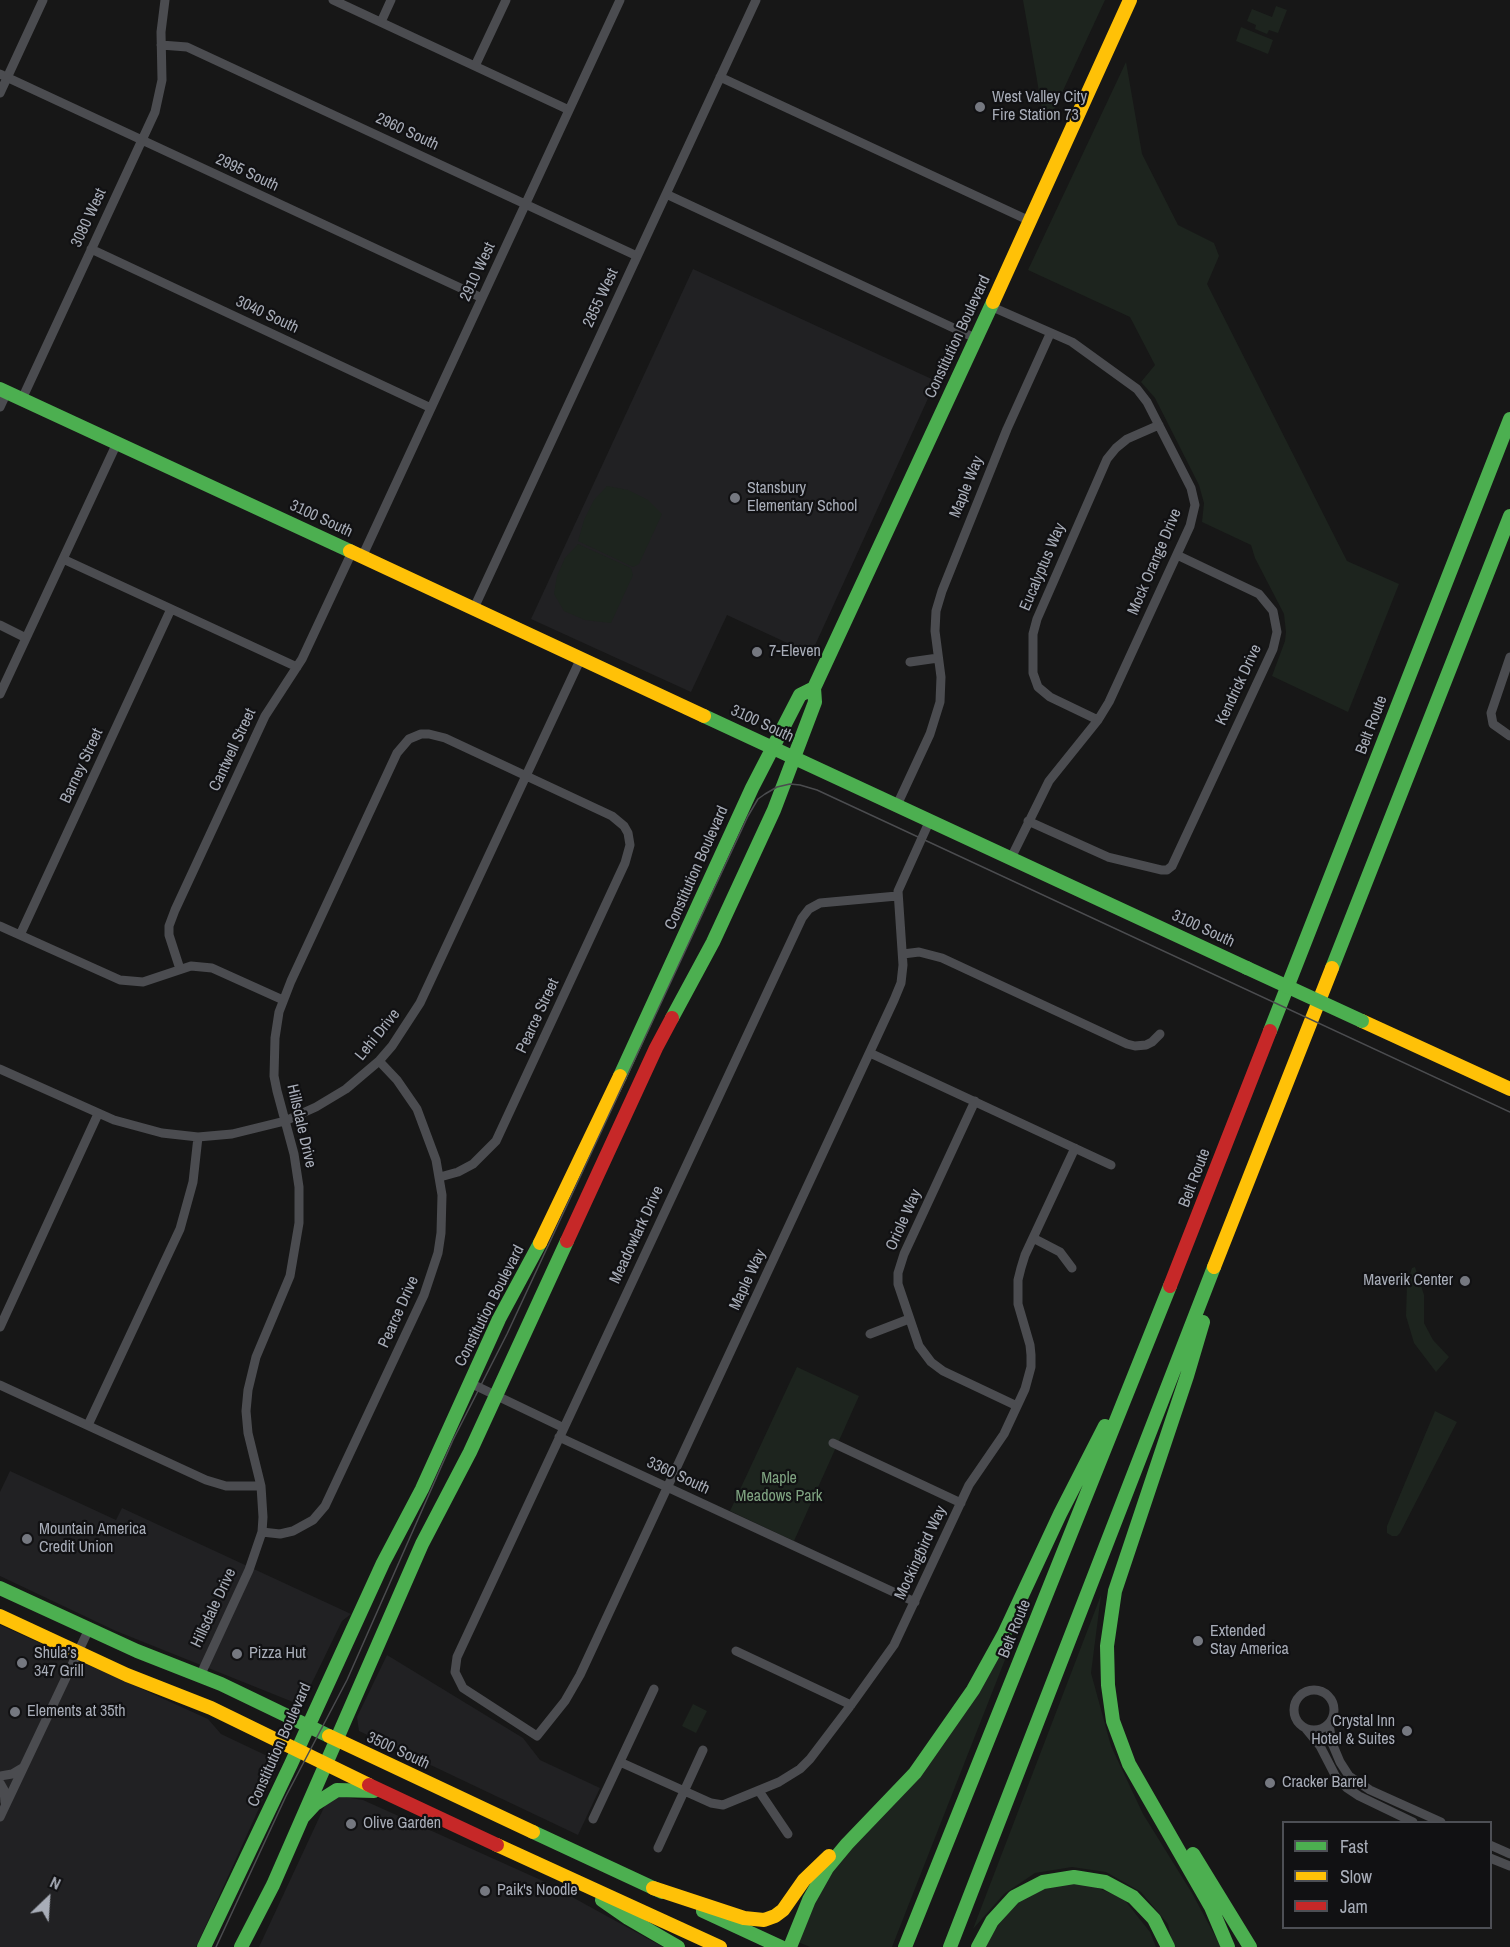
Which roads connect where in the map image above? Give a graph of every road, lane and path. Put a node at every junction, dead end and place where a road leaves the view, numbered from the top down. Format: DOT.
graph roads {
  1 [pos="43,0"];
  2 [pos="165,0"];
  3 [pos="333,0"];
  4 [pos="392,0"];
  5 [pos="506,0"];
  6 [pos="620,0"];
  7 [pos="756,0"];
  8 [pos="1130,0"];
  9 [pos="381,22"];
  10 [pos="162,45"];
  11 [pos="475,66"];
  12 [pos="3,76"];
  13 [pos="720,77"];
  14 [pos="0,93"];
  15 [pos="569,110"];
  16 [pos="142,141"];
  17 [pos="666,194"];
  18 [pos="526,204"];
  19 [pos="1030,221"];
  20 [pos="91,249"];
  21 [pos="637,256"];
  22 [pos="482,298"];
  23 [pos="990,306"];
  24 [pos="1050,334"];
  25 [pos="975,338"];
  26 [pos="4,390"];
  27 [pos="22,399"];
  28 [pos="0,407"];
  29 [pos="431,408"];
  30 [pos="1510,419"];
  31 [pos="1159,425"];
  32 [pos="117,443"];
  33 [pos="1510,516"];
  34 [pos="357,554"];
  35 [pos="1177,555"];
  36 [pos="63,559"];
  37 [pos="474,608"];
  38 [pos="171,609"];
  39 [pos="0,626"];
  40 [pos="26,638"];
  41 [pos="938,657"];
  42 [pos="1510,657"];
  43 [pos="581,658"];
  44 [pos="910,662"];
  45 [pos="297,667"];
  46 [pos="813,688"];
  47 [pos="0,694"];
  48 [pos="1098,720"];
  49 [pos="1510,736"];
  50 [pos="774,748"];
  51 [pos="794,757"];
  52 [pos="526,776"];
  53 [pos="897,805"];
  54 [pos="930,820"];
  55 [pos="1028,821"];
  56 [pos="1011,858"];
  57 [pos="897,896"];
  58 [pos="0,926"];
  59 [pos="20,935"];
  60 [pos="903,954"];
  61 [pos="180,969"];
  62 [pos="283,1000"];
  63 [pos="1160,1034"];
  64 [pos="870,1053"];
  65 [pos="379,1061"];
  66 [pos="0,1069"];
  67 [pos="1510,1089"];
  68 [pos="975,1101"];
  69 [pos="98,1114"];
  70 [pos="285,1121"];
  71 [pos="198,1137"];
  72 [pos="1075,1148"];
  73 [pos="1111,1165"];
  74 [pos="440,1177"];
  75 [pos="1033,1238"];
  76 [pos="1217,1260"];
  77 [pos="1072,1268"];
  78 [pos="909,1319"];
  79 [pos="0,1327"];
  80 [pos="870,1334"];
  81 [pos="1140,1362"];
  82 [pos="470,1383"];
  83 [pos="0,1385"];
  84 [pos="495,1395"];
  85 [pos="1017,1406"];
  86 [pos="88,1425"];
  87 [pos="564,1428"];
  88 [pos="559,1437"];
  89 [pos="833,1443"];
  90 [pos="261,1486"];
  91 [pos="668,1488"];
  92 [pos="961,1503"];
  93 [pos="262,1532"];
  94 [pos="0,1588"];
  95 [pos="915,1602"];
  96 [pos="0,1616"];
  97 [pos="1109,1627"];
  98 [pos="89,1629"];
  99 [pos="736,1651"];
  100 [pos="78,1652"];
  101 [pos="200,1676"];
  102 [pos="654,1689"];
  103 [pos="851,1705"];
  104 [pos="1329,1724"];
  105 [pos="307,1726"];
  106 [pos="1306,1729"];
  107 [pos="537,1736"];
  108 [pos="336,1740"];
  109 [pos="297,1749"];
  110 [pos="703,1750"];
  111 [pos="620,1761"];
  112 [pos="327,1764"];
  113 [pos="22,1768"];
  114 [pos="0,1776"];
  115 [pos="0,1783"];
  116 [pos="684,1791"];
  117 [pos="759,1791"];
  118 [pos="394,1797"];
  119 [pos="2,1812"];
  120 [pos="303,1817"];
  121 [pos="593,1819"];
  122 [pos="1411,1821"];
  123 [pos="1439,1821"];
  124 [pos="788,1834"];
  125 [pos="847,1844"];
  126 [pos="1492,1845"];
  127 [pos="658,1848"];
  128 [pos="1510,1854"];
  129 [pos="1492,1858"];
  130 [pos="1510,1866"];
  131 [pos="586,1887"];
  132 [pos="653,1888"];
  133 [pos="204,1947"];
  134 [pos="241,1947"];
  135 [pos="678,1947"];
  136 [pos="720,1947"];
  137 [pos="781,1947"];
  138 [pos="790,1947"];
  139 [pos="905,1947"];
  140 [pos="950,1947"];
  141 [pos="978,1947"];
  142 [pos="1168,1947"];
  143 [pos="1228,1947"];
  144 [pos="1250,1947"];
  1 -- 12 [label="street"];
  2 -- 10 [label="street, 3080 West"];
  3 -- 9 [label="street"];
  4 -- 9 [label="street"];
  5 -- 11 [label="street"];
  6 -- 15 [label="street, 2910 West"];
  7 -- 13 [label="street, 2855 West"];
  8 -- 19 [label="main road, Constitution Boulevard"];
  9 -- 11 [label="street"];
  10 -- 16 [label="street, 3080 West"];
  10 -- 18 [label="street, 2960 South"];
  11 -- 15 [label="street"];
  12 -- 14 [label="street"];
  12 -- 16 [label="street, 2995 South"];
  13 -- 17 [label="street, 2855 West"];
  13 -- 19 [label="street"];
  15 -- 18 [label="street, 2910 West"];
  16 -- 20 [label="street, 3080 West"];
  16 -- 22 [label="street, 2995 South"];
  17 -- 21 [label="street, 2855 West"];
  17 -- 25 [label="street"];
  18 -- 21 [label="street, 2960 South"];
  18 -- 22 [label="street, 2910 West"];
  19 -- 23 [label="main road, Constitution Boulevard"];
  20 -- 27 [label="street, 3080 West"];
  20 -- 29 [label="street, 3040 South"];
  21 -- 37 [label="street, 2855 West"];
  22 -- 29 [label="street, 2910 West"];
  23 -- 24 [label="street, Mock Orange Drive"];
  23 -- 25 [label="main road, Constitution Boulevard"];
  24 -- 31 [label="street, Mock Orange Drive"];
  24 -- 41 [label="street, Maple Way"];
  25 -- 46 [label="main road, Constitution Boulevard"];
  26 -- 27 [label="main road, 3100 South"];
  26 -- 28 [label="street"];
  27 -- 32 [label="main road, 3100 South"];
  29 -- 34 [label="street, 2910 West"];
  30 -- 81 [label="main road, Belt Route"];
  31 -- 35 [label="street, Mock Orange Drive"];
  31 -- 48 [label="street, Eucalyptus Way"];
  32 -- 34 [label="main road, 3100 South"];
  32 -- 36 [label="street"];
  33 -- 76 [label="main road"];
  34 -- 37 [label="main road, 3100 South"];
  34 -- 45 [label="street, Cantwell Street"];
  35 -- 48 [label="street, Mock Orange Drive"];
  35 -- 55 [label="street, Kendrick Drive"];
  36 -- 38 [label="street"];
  36 -- 40 [label="street"];
  37 -- 43 [label="main road, 3100 South"];
  38 -- 45 [label="street"];
  38 -- 59 [label="street, Barney Street"];
  39 -- 40 [label="street"];
  40 -- 47 [label="street"];
  41 -- 44 [label="street"];
  41 -- 53 [label="street, Maple Way"];
  42 -- 49 [label="street"];
  43 -- 50 [label="main road, 3100 South"];
  43 -- 52 [label="street, Lehi Drive"];
  45 -- 61 [label="street, Cantwell Street"];
  46 -- 50 [label="main road, Constitution Boulevard"];
  46 -- 51 [label="main road, Constitution Boulevard"];
  48 -- 55 [label="street, Mock Orange Drive"];
  50 -- 51 [label="main road, 3100 South"];
  50 -- 82 [label="main road, Constitution Boulevard"];
  51 -- 53 [label="main road, 3100 South"];
  51 -- 84 [label="main road, Constitution Boulevard"];
  52 -- 62 [label="street, Hillsdale Drive"];
  52 -- 65 [label="street, Lehi Drive"];
  52 -- 74 [label="street, Pearce Street"];
  53 -- 54 [label="main road, 3100 South"];
  54 -- 56 [label="main road, 3100 South"];
  54 -- 57 [label="street, Maple Way"];
  55 -- 56 [label="street, Mock Orange Drive"];
  56 -- 67 [label="main road, 3100 South, bridge"];
  57 -- 60 [label="street, Maple Way"];
  57 -- 87 [label="street, Meadowlark Drive"];
  58 -- 59 [label="street"];
  59 -- 61 [label="street"];
  60 -- 63 [label="street"];
  60 -- 64 [label="street, Maple Way"];
  61 -- 62 [label="street"];
  62 -- 70 [label="street, Hillsdale Drive"];
  64 -- 68 [label="street"];
  64 -- 91 [label="street, Maple Way"];
  65 -- 70 [label="street, Lehi Drive"];
  65 -- 74 [label="street, Pearce Drive"];
  66 -- 69 [label="street, Lehi Drive"];
  68 -- 72 [label="street"];
  68 -- 78 [label="street, Oriole Way"];
  69 -- 71 [label="street, Lehi Drive"];
  69 -- 79 [label="street"];
  70 -- 71 [label="street, Lehi Drive"];
  70 -- 90 [label="street, Hillsdale Drive"];
  71 -- 86 [label="street"];
  72 -- 73 [label="street"];
  72 -- 75 [label="street, Mockingbird Way"];
  74 -- 93 [label="street, Pearce Drive"];
  75 -- 77 [label="street"];
  75 -- 85 [label="street, Mockingbird Way"];
  76 -- 97 [label="main road"];
  76 -- 140 [label="main road"];
  78 -- 80 [label="street"];
  78 -- 85 [label="street, Oriole Way"];
  81 -- 125 [label="main road"];
  81 -- 139 [label="main road, Belt Route"];
  82 -- 84 [label="street"];
  82 -- 105 [label="main road, Constitution Boulevard"];
  83 -- 86 [label="street"];
  84 -- 87 [label="street"];
  84 -- 108 [label="main road, Constitution Boulevard"];
  85 -- 92 [label="street, Mockingbird Way"];
  86 -- 90 [label="street"];
  87 -- 88 [label="street, Meadowlark Drive"];
  88 -- 91 [label="street, 3360 South"];
  88 -- 107 [label="street, Meadowlark Drive"];
  89 -- 92 [label="street"];
  90 -- 93 [label="street, Hillsdale Drive"];
  91 -- 95 [label="street, 3360 South"];
  91 -- 107 [label="street, Maple Way"];
  92 -- 95 [label="street, Mockingbird Way"];
  93 -- 101 [label="street, Hillsdale Drive"];
  94 -- 98 [label="main road, 3500 South"];
  95 -- 103 [label="street, Mockingbird Way"];
  96 -- 100 [label="main road"];
  97 -- 143 [label="main road"];
  97 -- 144 [label="main road"];
  98 -- 100 [label="street"];
  98 -- 101 [label="main road, 3500 South"];
  99 -- 103 [label="street"];
  100 -- 109 [label="main road"];
  100 -- 113 [label="street"];
  101 -- 105 [label="main road, 3500 South"];
  102 -- 111 [label="street"];
  103 -- 117 [label="street, Mockingbird Way"];
  104 -- 106 [label="street"];
  104 -- 106 [label="street"];
  104 -- 123 [label="street"];
  105 -- 108 [label="main road, 3500 South"];
  105 -- 109 [label="main road, Constitution Boulevard"];
  106 -- 122 [label="street"];
  108 -- 112 [label="main road, Constitution Boulevard"];
  108 -- 132 [label="main road, 3500 South"];
  109 -- 112 [label="main road"];
  109 -- 133 [label="main road, Constitution Boulevard"];
  110 -- 116 [label="street"];
  111 -- 116 [label="street, Mockingbird Way"];
  111 -- 121 [label="street"];
  112 -- 118 [label="main road"];
  112 -- 120 [label="main road, Constitution Boulevard"];
  113 -- 114 [label="street"];
  113 -- 119 [label="street"];
  115 -- 119 [label="street"];
  116 -- 117 [label="street, Mockingbird Way"];
  116 -- 127 [label="street"];
  117 -- 124 [label="street"];
  118 -- 120 [label="main road"];
  118 -- 131 [label="main road"];
  120 -- 134 [label="main road, Constitution Boulevard"];
  125 -- 132 [label="main road"];
  125 -- 138 [label="main road"];
  126 -- 128 [label="street"];
  129 -- 130 [label="street"];
  131 -- 135 [label="main road"];
  131 -- 136 [label="main road"];
  132 -- 137 [label="main road, 3500 South"];
  141 -- 142 [label="main road"];
}
